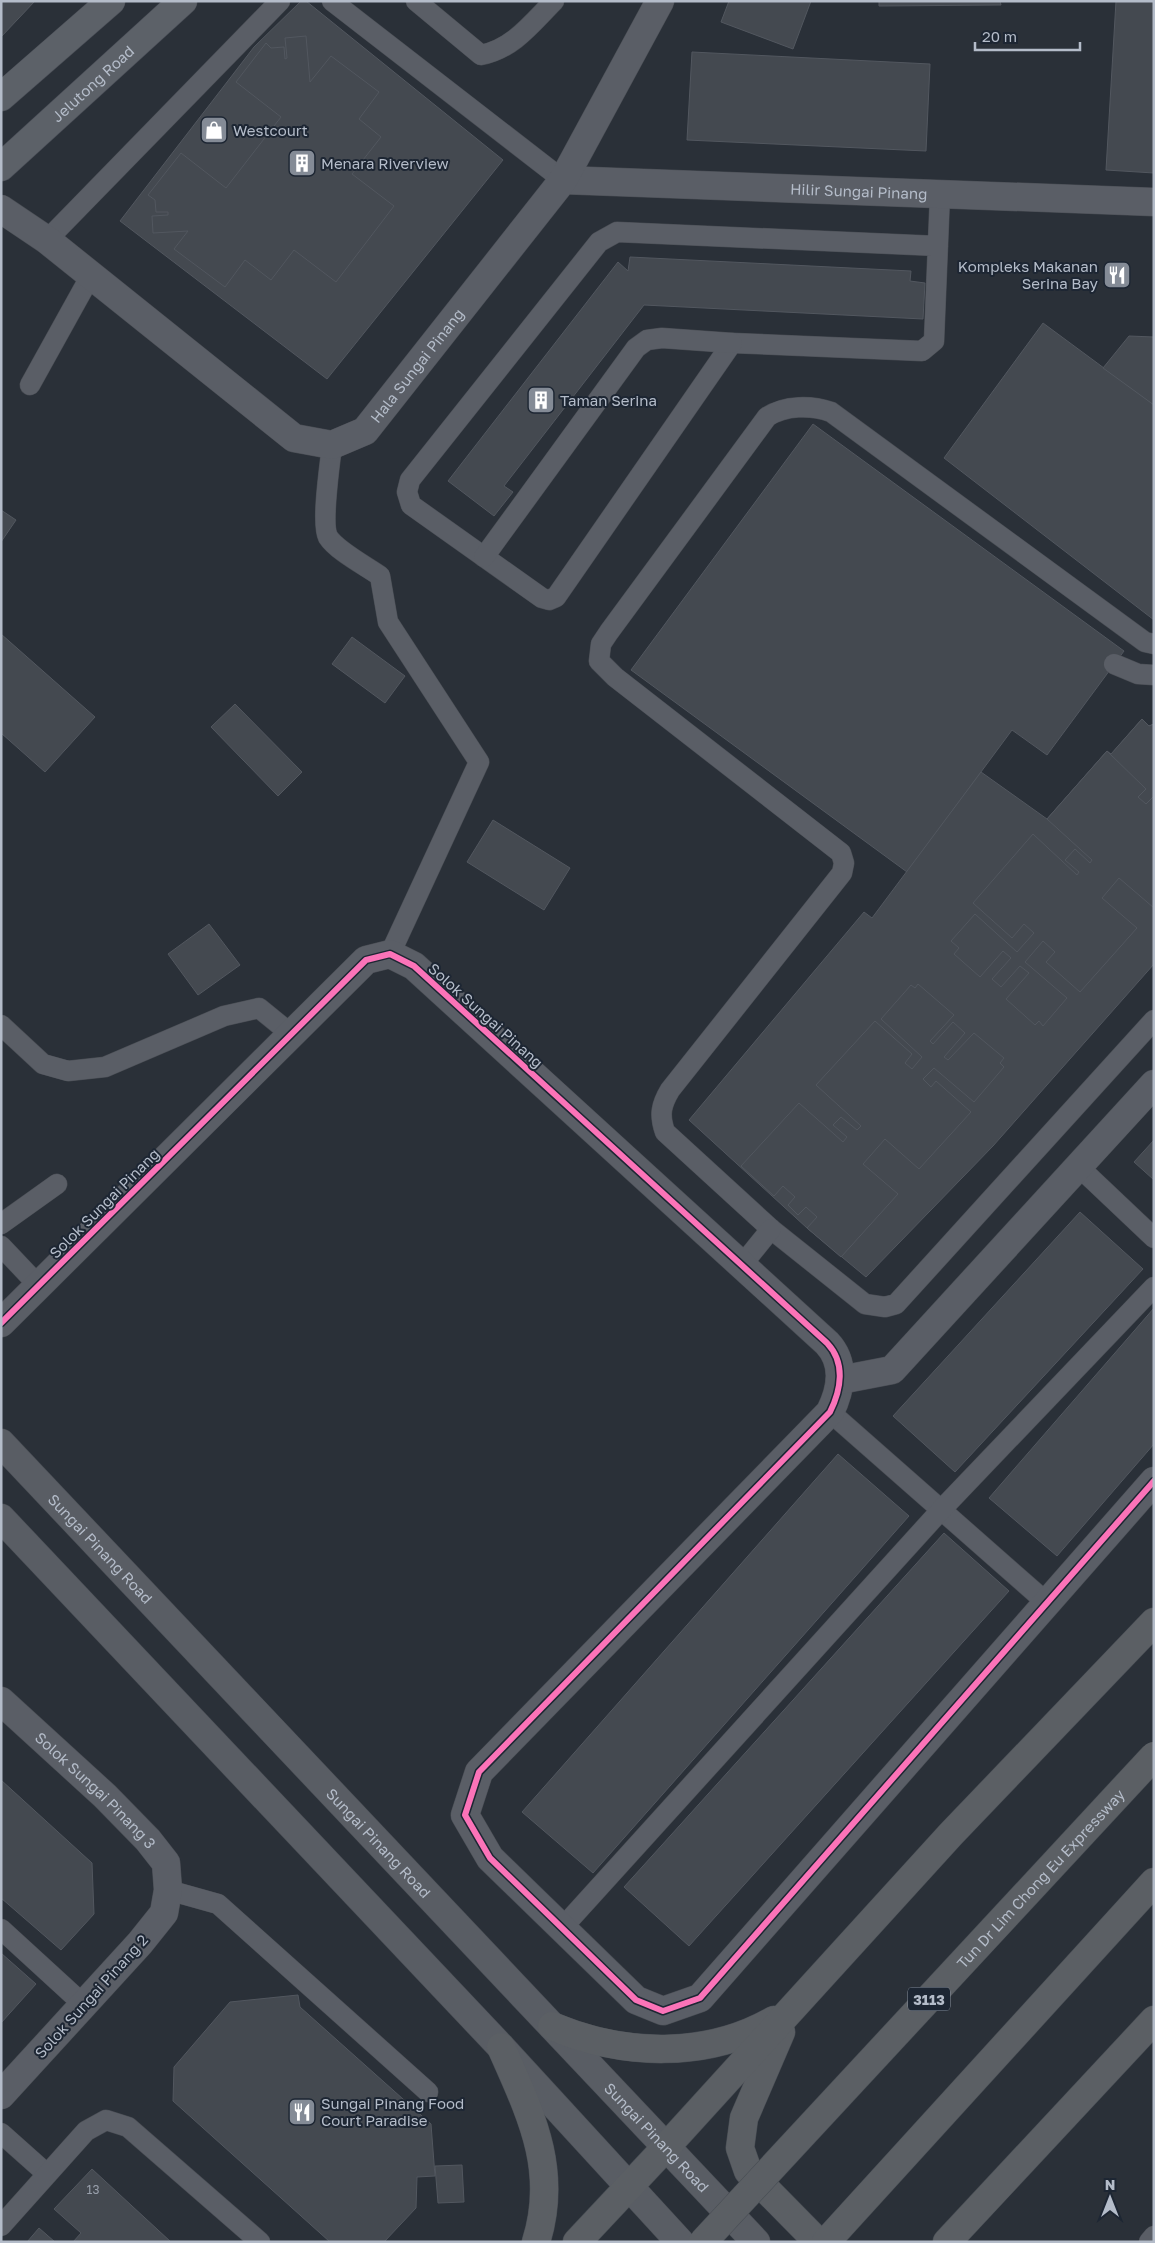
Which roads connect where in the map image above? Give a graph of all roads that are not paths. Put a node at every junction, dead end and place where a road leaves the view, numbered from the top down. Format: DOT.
graph roads {
  1 [pos="111,1"];
  2 [pos="183,1"];
  3 [pos="280,1"];
  4 [pos="332,1"];
  5 [pos="416,1"];
  6 [pos="554,1"];
  7 [pos="660,1"];
  8 [pos="1,97"];
  9 [pos="1,167"];
  10 [pos="564,180"];
  11 [pos="940,194"];
  12 [pos="1154,202"];
  13 [pos="1,210"];
  14 [pos="47,240"];
  15 [pos="938,246"];
  16 [pos="91,275"];
  17 [pos="732,343"];
  18 [pos="30,385"];
  19 [pos="332,445"];
  20 [pos="484,558"];
  21 [pos="1154,644"];
  22 [pos="1114,664"];
  23 [pos="1154,675"];
  24 [pos="390,954"];
  25 [pos="1154,1020"];
  26 [pos="1,1024"];
  27 [pos="291,1034"];
  28 [pos="1154,1084"];
  29 [pos="1078,1166"];
  30 [pos="57,1184"];
  31 [pos="1,1224"];
  32 [pos="771,1230"];
  33 [pos="1154,1238"];
  34 [pos="1,1246"];
  35 [pos="741,1266"];
  36 [pos="39,1286"];
  37 [pos="1154,1287"];
  38 [pos="1,1323"];
  39 [pos="840,1380"];
  40 [pos="830,1412"];
  41 [pos="1,1443"];
  42 [pos="1154,1481"];
  43 [pos="941,1510"];
  44 [pos="1,1518"];
  45 [pos="1047,1602"];
  46 [pos="1154,1622"];
  47 [pos="1,1701"];
  48 [pos="1154,1756"];
  49 [pos="1154,1882"];
  50 [pos="168,1890"];
  51 [pos="563,1927"];
  52 [pos="1,1930"];
  53 [pos="84,2005"];
  54 [pos="791,2010"];
  55 [pos="1154,2020"];
  56 [pos="552,2026"];
  57 [pos="501,2047"];
  58 [pos="428,2092"];
  59 [pos="1,2095"];
  60 [pos="1,2133"];
  61 [pos="667,2146"];
  62 [pos="47,2174"];
  63 [pos="629,2185"];
  64 [pos="1,2226"];
  65 [pos="956,2236"];
  66 [pos="1154,2236"];
  67 [pos="260,2242"];
  68 [pos="536,2242"];
  69 [pos="577,2242"];
  70 [pos="680,2242"];
  71 [pos="703,2242"];
  72 [pos="756,2242"];
  73 [pos="818,2242"];
  74 [pos="826,2242"];
  75 [pos="929,2242"];
  76 [pos="1149,2242"];
  1 -- 8 [label="main road"];
  2 -- 9 [label="main road, Jelutong Road"];
  3 -- 14 [label="lane"];
  4 -- 10 [label="lane"];
  5 -- 6 [label="lane"];
  7 -- 10 [label="street, Hala Sungai Pinang"];
  10 -- 11 [label="street, Hilir Sungai Pinang"];
  10 -- 19 [label="street, Hala Sungai Pinang"];
  11 -- 12 [label="street, Hilir Sungai Pinang"];
  11 -- 15 [label="lane"];
  13 -- 14 [label="street"];
  14 -- 16 [label="street"];
  15 -- 17 [label="lane"];
  15 -- 20 [label="lane"];
  16 -- 18 [label="lane"];
  16 -- 19 [label="street"];
  17 -- 20 [label="lane"];
  17 -- 20 [label="lane"];
  19 -- 24 [label="lane"];
  21 -- 32 [label="lane"];
  22 -- 23 [label="lane"];
  24 -- 27 [label="street, Solok Sungai Pinang"];
  24 -- 35 [label="street, Solok Sungai Pinang"];
  25 -- 32 [label="lane"];
  26 -- 27 [label="lane"];
  27 -- 36 [label="street, Solok Sungai Pinang"];
  28 -- 29 [label="street"];
  29 -- 33 [label="lane"];
  29 -- 39 [label="street"];
  30 -- 31 [label="lane"];
  32 -- 35 [label="lane"];
  34 -- 36 [label="lane"];
  35 -- 39 [label="street, Solok Sungai Pinang"];
  36 -- 38 [label="street, Solok Sungai Pinang"];
  37 -- 43 [label="lane"];
  39 -- 40 [label="street"];
  40 -- 43 [label="lane"];
  40 -- 51 [label="street"];
  41 -- 56 [label="main road, Sungai Pinang Road"];
  42 -- 45 [label="street"];
  43 -- 45 [label="lane"];
  43 -- 51 [label="lane"];
  44 -- 57 [label="main road"];
  45 -- 51 [label="street"];
  46 -- 54 [label="highway"];
  47 -- 50 [label="street, Solok Sungai Pinang 3"];
  48 -- 71 [label="highway, Tun Dr Lim Chong Eu Expressway / 3113, bridge"];
  49 -- 74 [label="highway"];
  50 -- 53 [label="street, Solok Sungai Pinang 2"];
  50 -- 58 [label="lane"];
  52 -- 53 [label="lane"];
  53 -- 59 [label="street, Solok Sungai Pinang 2"];
  54 -- 56 [label="highway"];
  54 -- 61 [label="highway"];
  54 -- 73 [label="highway"];
  55 -- 65 [label="highway"];
  56 -- 61 [label="main road, Sungai Pinang Road"];
  57 -- 63 [label="main road"];
  57 -- 68 [label="highway"];
  60 -- 62 [label="lane"];
  61 -- 63 [label="highway"];
  61 -- 72 [label="main road, Sungai Pinang Road"];
  62 -- 64 [label="lane"];
  62 -- 67 [label="lane"];
  63 -- 69 [label="highway"];
  63 -- 70 [label="main road"];
  65 -- 75 [label="highway"];
  66 -- 76 [label="lane"];
}
